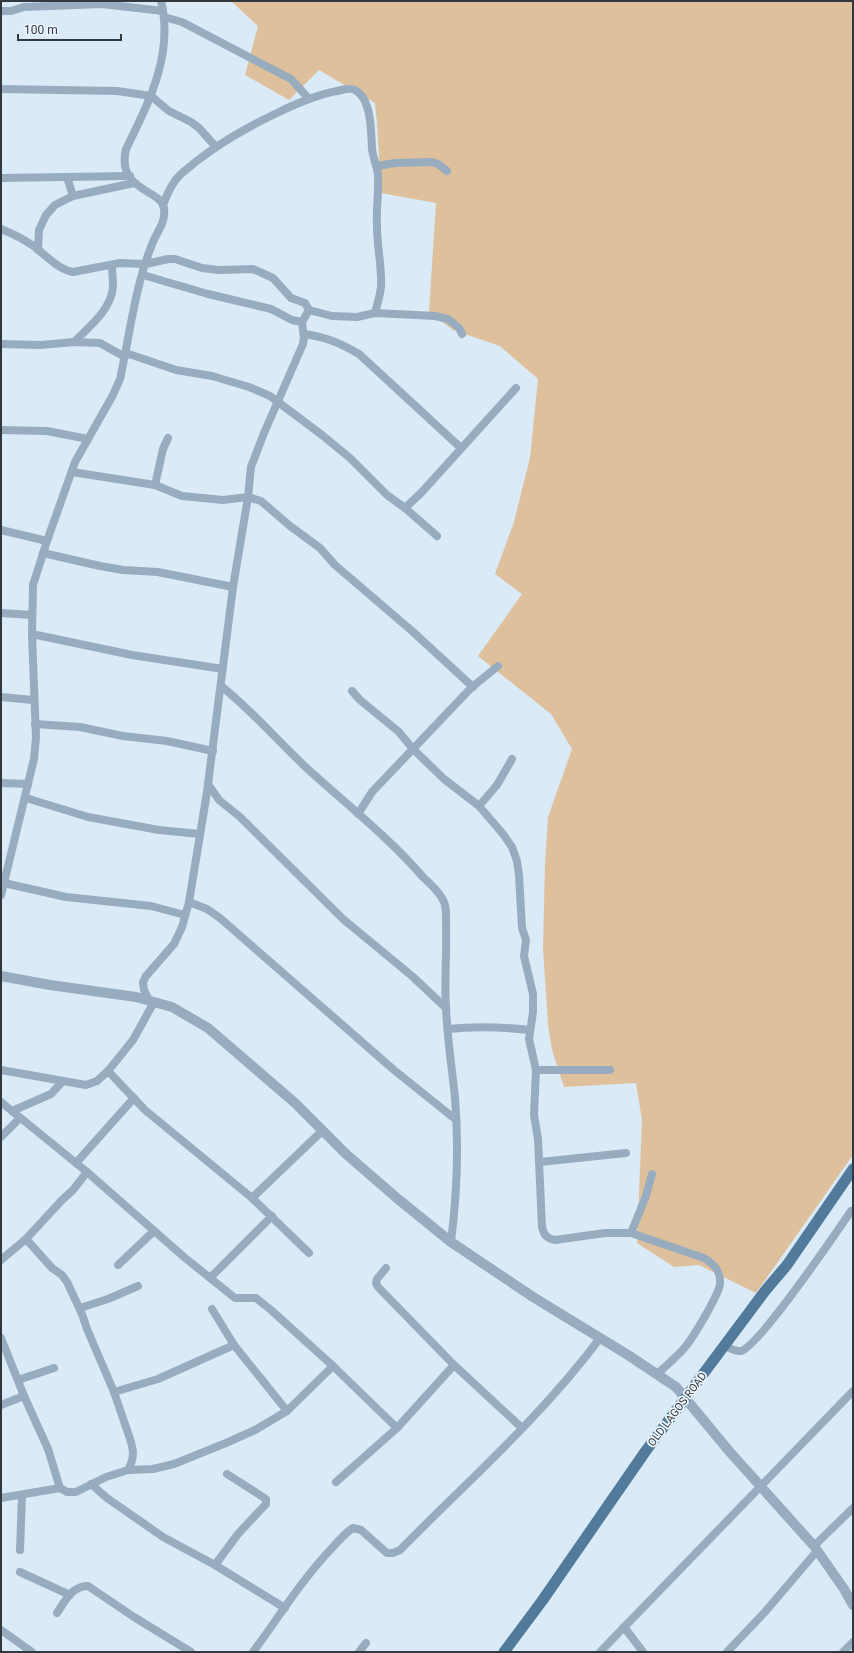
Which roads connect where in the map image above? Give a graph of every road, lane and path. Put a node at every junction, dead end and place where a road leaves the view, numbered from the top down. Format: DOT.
graph roads {
  1 [pos="161,1"];
  2 [pos="1,11"];
  3 [pos="164,14"];
  4 [pos="1,89"];
  5 [pos="150,96"];
  6 [pos="309,99"];
  7 [pos="216,147"];
  8 [pos="377,166"];
  9 [pos="447,171"];
  10 [pos="68,176"];
  11 [pos="1,178"];
  12 [pos="132,180"];
  13 [pos="73,196"];
  14 [pos="163,205"];
  15 [pos="1,229"];
  16 [pos="38,250"];
  17 [pos="146,264"];
  18 [pos="112,265"];
  19 [pos="143,275"];
  20 [pos="309,310"];
  21 [pos="375,313"];
  22 [pos="302,322"];
  23 [pos="304,334"];
  24 [pos="462,334"];
  25 [pos="74,342"];
  26 [pos="1,344"];
  27 [pos="125,355"];
  28 [pos="516,388"];
  29 [pos="278,402"];
  30 [pos="1,430"];
  31 [pos="168,438"];
  32 [pos="88,439"];
  33 [pos="461,448"];
  34 [pos="72,472"];
  35 [pos="155,485"];
  36 [pos="248,498"];
  37 [pos="405,508"];
  38 [pos="1,530"];
  39 [pos="436,536"];
  40 [pos="47,541"];
  41 [pos="43,553"];
  42 [pos="233,587"];
  43 [pos="1,612"];
  44 [pos="32,615"];
  45 [pos="32,634"];
  46 [pos="498,666"];
  47 [pos="223,669"];
  48 [pos="221,686"];
  49 [pos="473,687"];
  50 [pos="352,691"];
  51 [pos="1,697"];
  52 [pos="33,700"];
  53 [pos="35,724"];
  54 [pos="413,749"];
  55 [pos="213,750"];
  56 [pos="512,759"];
  57 [pos="1,783"];
  58 [pos="28,784"];
  59 [pos="208,784"];
  60 [pos="26,798"];
  61 [pos="219,800"];
  62 [pos="206,801"];
  63 [pos="479,806"];
  64 [pos="358,814"];
  65 [pos="200,834"];
  66 [pos="5,867"];
  67 [pos="4,883"];
  68 [pos="1,895"];
  69 [pos="189,902"];
  70 [pos="185,915"];
  71 [pos="1,976"];
  72 [pos="445,992"];
  73 [pos="432,993"];
  74 [pos="151,1001"];
  75 [pos="446,1008"];
  76 [pos="448,1029"];
  77 [pos="530,1030"];
  78 [pos="1,1070"];
  79 [pos="536,1070"];
  80 [pos="610,1070"];
  81 [pos="108,1072"];
  82 [pos="62,1082"];
  83 [pos="134,1098"];
  84 [pos="1,1102"];
  85 [pos="12,1111"];
  86 [pos="20,1118"];
  87 [pos="455,1119"];
  88 [pos="322,1131"];
  89 [pos="1,1137"];
  90 [pos="626,1153"];
  91 [pos="540,1162"];
  92 [pos="76,1163"];
  93 [pos="853,1168"];
  94 [pos="87,1172"];
  95 [pos="652,1174"];
  96 [pos="252,1198"];
  97 [pos="851,1211"];
  98 [pos="272,1216"];
  99 [pos="154,1231"];
  100 [pos="631,1233"];
  101 [pos="26,1239"];
  102 [pos="451,1242"];
  103 [pos="310,1253"];
  104 [pos="1,1260"];
  105 [pos="118,1266"];
  106 [pos="386,1268"];
  107 [pos="210,1278"];
  108 [pos="138,1286"];
  109 [pos="80,1308"];
  110 [pos="212,1309"];
  111 [pos="1,1338"];
  112 [pos="600,1338"];
  113 [pos="234,1345"];
  114 [pos="724,1345"];
  115 [pos="454,1365"];
  116 [pos="333,1366"];
  117 [pos="54,1368"];
  118 [pos="657,1374"];
  119 [pos="18,1380"];
  120 [pos="853,1391"];
  121 [pos="114,1392"];
  122 [pos="24,1396"];
  123 [pos="686,1398"];
  124 [pos="1,1405"];
  125 [pos="288,1411"];
  126 [pos="397,1428"];
  127 [pos="522,1428"];
  128 [pos="128,1470"];
  129 [pos="227,1474"];
  130 [pos="336,1482"];
  131 [pos="91,1484"];
  132 [pos="760,1486"];
  133 [pos="60,1488"];
  134 [pos="22,1495"];
  135 [pos="1,1498"];
  136 [pos="853,1508"];
  137 [pos="816,1549"];
  138 [pos="20,1550"];
  139 [pos="215,1565"];
  140 [pos="20,1572"];
  141 [pos="70,1595"];
  142 [pos="853,1605"];
  143 [pos="285,1608"];
  144 [pos="57,1613"];
  145 [pos="624,1627"];
  146 [pos="1,1630"];
  147 [pos="853,1642"];
  148 [pos="366,1643"];
  149 [pos="32,1652"];
  150 [pos="192,1652"];
  151 [pos="253,1652"];
  152 [pos="359,1652"];
  153 [pos="504,1652"];
  154 [pos="600,1652"];
  155 [pos="643,1652"];
  156 [pos="726,1652"];
  157 [pos="843,1652"];
  1 -- 3 [label="street"];
  2 -- 3 [label="street"];
  3 -- 5 [label="street"];
  3 -- 6 [label="street"];
  4 -- 5 [label="street"];
  5 -- 7 [label="street"];
  5 -- 12 [label="street"];
  6 -- 7 [label="street"];
  6 -- 8 [label="street"];
  7 -- 14 [label="street"];
  8 -- 9 [label="street"];
  8 -- 21 [label="street"];
  10 -- 11 [label="street"];
  10 -- 12 [label="street"];
  10 -- 13 [label="street"];
  12 -- 13 [label="street"];
  12 -- 14 [label="street"];
  13 -- 16 [label="street"];
  14 -- 17 [label="street"];
  15 -- 16 [label="street"];
  16 -- 18 [label="street"];
  17 -- 18 [label="street"];
  17 -- 19 [label="street"];
  17 -- 20 [label="street"];
  18 -- 25 [label="street"];
  19 -- 22 [label="street"];
  19 -- 27 [label="street"];
  20 -- 21 [label="street"];
  20 -- 22 [label="street"];
  21 -- 24 [label="street"];
  22 -- 23 [label="street"];
  23 -- 29 [label="street"];
  23 -- 33 [label="street"];
  25 -- 26 [label="street"];
  25 -- 27 [label="street"];
  27 -- 29 [label="street"];
  27 -- 32 [label="street"];
  28 -- 33 [label="street"];
  29 -- 36 [label="street"];
  29 -- 37 [label="street"];
  30 -- 32 [label="street"];
  31 -- 35 [label="street"];
  32 -- 34 [label="street"];
  33 -- 37 [label="street"];
  34 -- 35 [label="street"];
  34 -- 40 [label="street"];
  35 -- 36 [label="street"];
  36 -- 42 [label="street"];
  36 -- 49 [label="street"];
  37 -- 39 [label="street"];
  38 -- 40 [label="street"];
  40 -- 41 [label="street"];
  41 -- 42 [label="street"];
  41 -- 44 [label="street"];
  42 -- 47 [label="street"];
  43 -- 44 [label="street"];
  44 -- 45 [label="street"];
  45 -- 47 [label="street"];
  45 -- 52 [label="street"];
  46 -- 49 [label="street"];
  47 -- 48 [label="street"];
  48 -- 55 [label="street"];
  48 -- 64 [label="street"];
  49 -- 54 [label="street"];
  50 -- 54 [label="street"];
  51 -- 52 [label="street"];
  52 -- 53 [label="street"];
  53 -- 55 [label="street"];
  53 -- 58 [label="street"];
  54 -- 63 [label="street"];
  54 -- 64 [label="street"];
  55 -- 59 [label="street"];
  56 -- 63 [label="street"];
  57 -- 58 [label="street"];
  58 -- 60 [label="street"];
  59 -- 61 [label="street"];
  59 -- 62 [label="street"];
  60 -- 65 [label="street"];
  60 -- 66 [label="street"];
  61 -- 62 [label="street"];
  61 -- 73 [label="street"];
  62 -- 65 [label="street"];
  63 -- 77 [label="street"];
  64 -- 72 [label="street"];
  65 -- 69 [label="street"];
  66 -- 67 [label="street"];
  67 -- 68 [label="street"];
  67 -- 70 [label="street"];
  69 -- 70 [label="street"];
  69 -- 87 [label="street"];
  70 -- 74 [label="street"];
  71 -- 74 [label="street"];
  72 -- 73 [label="street"];
  72 -- 75 [label="street"];
  73 -- 75 [label="street"];
  74 -- 81 [label="street"];
  74 -- 88 [label="street"];
  75 -- 76 [label="street"];
  76 -- 77 [label="street"];
  76 -- 87 [label="street"];
  77 -- 79 [label="street"];
  78 -- 82 [label="street"];
  79 -- 80 [label="street"];
  79 -- 91 [label="street"];
  81 -- 82 [label="street"];
  81 -- 83 [label="street"];
  82 -- 85 [label="street"];
  83 -- 92 [label="street"];
  83 -- 96 [label="street"];
  84 -- 85 [label="street"];
  85 -- 86 [label="street"];
  86 -- 89 [label="street"];
  86 -- 92 [label="street"];
  87 -- 102 [label="street"];
  88 -- 96 [label="street"];
  88 -- 102 [label="street"];
  90 -- 91 [label="street"];
  91 -- 100 [label="street"];
  92 -- 94 [label="street"];
  93 -- 114 [label="main road, OLD LAGOS ROAD"];
  94 -- 99 [label="street"];
  94 -- 101 [label="street"];
  95 -- 100 [label="street"];
  96 -- 98 [label="street"];
  97 -- 114 [label="street"];
  98 -- 103 [label="street"];
  98 -- 107 [label="street"];
  99 -- 105 [label="street"];
  99 -- 107 [label="street"];
  100 -- 118 [label="street"];
  101 -- 104 [label="street"];
  101 -- 109 [label="street"];
  102 -- 112 [label="street"];
  106 -- 115 [label="street"];
  107 -- 116 [label="street"];
  108 -- 109 [label="street"];
  109 -- 121 [label="street"];
  110 -- 113 [label="street"];
  111 -- 119 [label="street"];
  112 -- 118 [label="street"];
  112 -- 127 [label="street"];
  113 -- 121 [label="street"];
  113 -- 125 [label="street"];
  114 -- 123 [label="main road, OLD LAGOS ROAD"];
  115 -- 126 [label="street"];
  115 -- 127 [label="street"];
  116 -- 125 [label="street"];
  116 -- 126 [label="street"];
  117 -- 119 [label="street"];
  118 -- 123 [label="street"];
  119 -- 122 [label="street"];
  120 -- 132 [label="street"];
  121 -- 128 [label="street"];
  122 -- 124 [label="street"];
  122 -- 133 [label="street"];
  123 -- 132 [label="street"];
  123 -- 153 [label="main road, OLD LAGOS ROAD"];
  125 -- 128 [label="street"];
  126 -- 130 [label="street"];
  127 -- 143 [label="street"];
  128 -- 131 [label="street"];
  129 -- 139 [label="street"];
  131 -- 133 [label="street"];
  131 -- 139 [label="street"];
  132 -- 137 [label="street"];
  132 -- 145 [label="street"];
  133 -- 134 [label="street"];
  134 -- 135 [label="street"];
  134 -- 138 [label="street"];
  136 -- 137 [label="street"];
  137 -- 142 [label="street"];
  137 -- 156 [label="street"];
  139 -- 143 [label="street"];
  140 -- 141 [label="street"];
  141 -- 144 [label="street"];
  141 -- 150 [label="street"];
  143 -- 151 [label="street"];
  145 -- 154 [label="street"];
  145 -- 155 [label="street"];
  146 -- 149 [label="street"];
  147 -- 157 [label="street"];
  148 -- 152 [label="street"];
}
